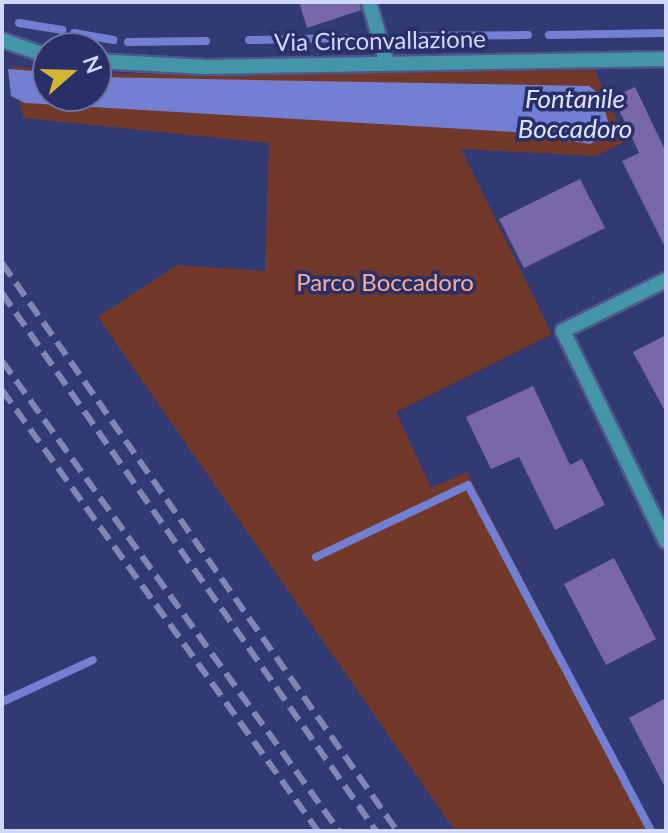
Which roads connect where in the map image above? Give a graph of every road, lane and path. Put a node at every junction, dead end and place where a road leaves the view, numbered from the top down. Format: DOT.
graph roads {
  1 [pos="369,2"];
  2 [pos="2,40"];
  3 [pos="32,50"];
  4 [pos="666,59"];
  5 [pos="386,60"];
  6 [pos="112,62"];
  7 [pos="666,280"];
  8 [pos="666,541"];
  1 -- 5 [label="street"];
  2 -- 3 [label="street"];
  4 -- 5 [label="street, Via Circonvallazione"];
  5 -- 6 [label="street, Via Circonvallazione"];
  7 -- 8 [label="street"];
}
